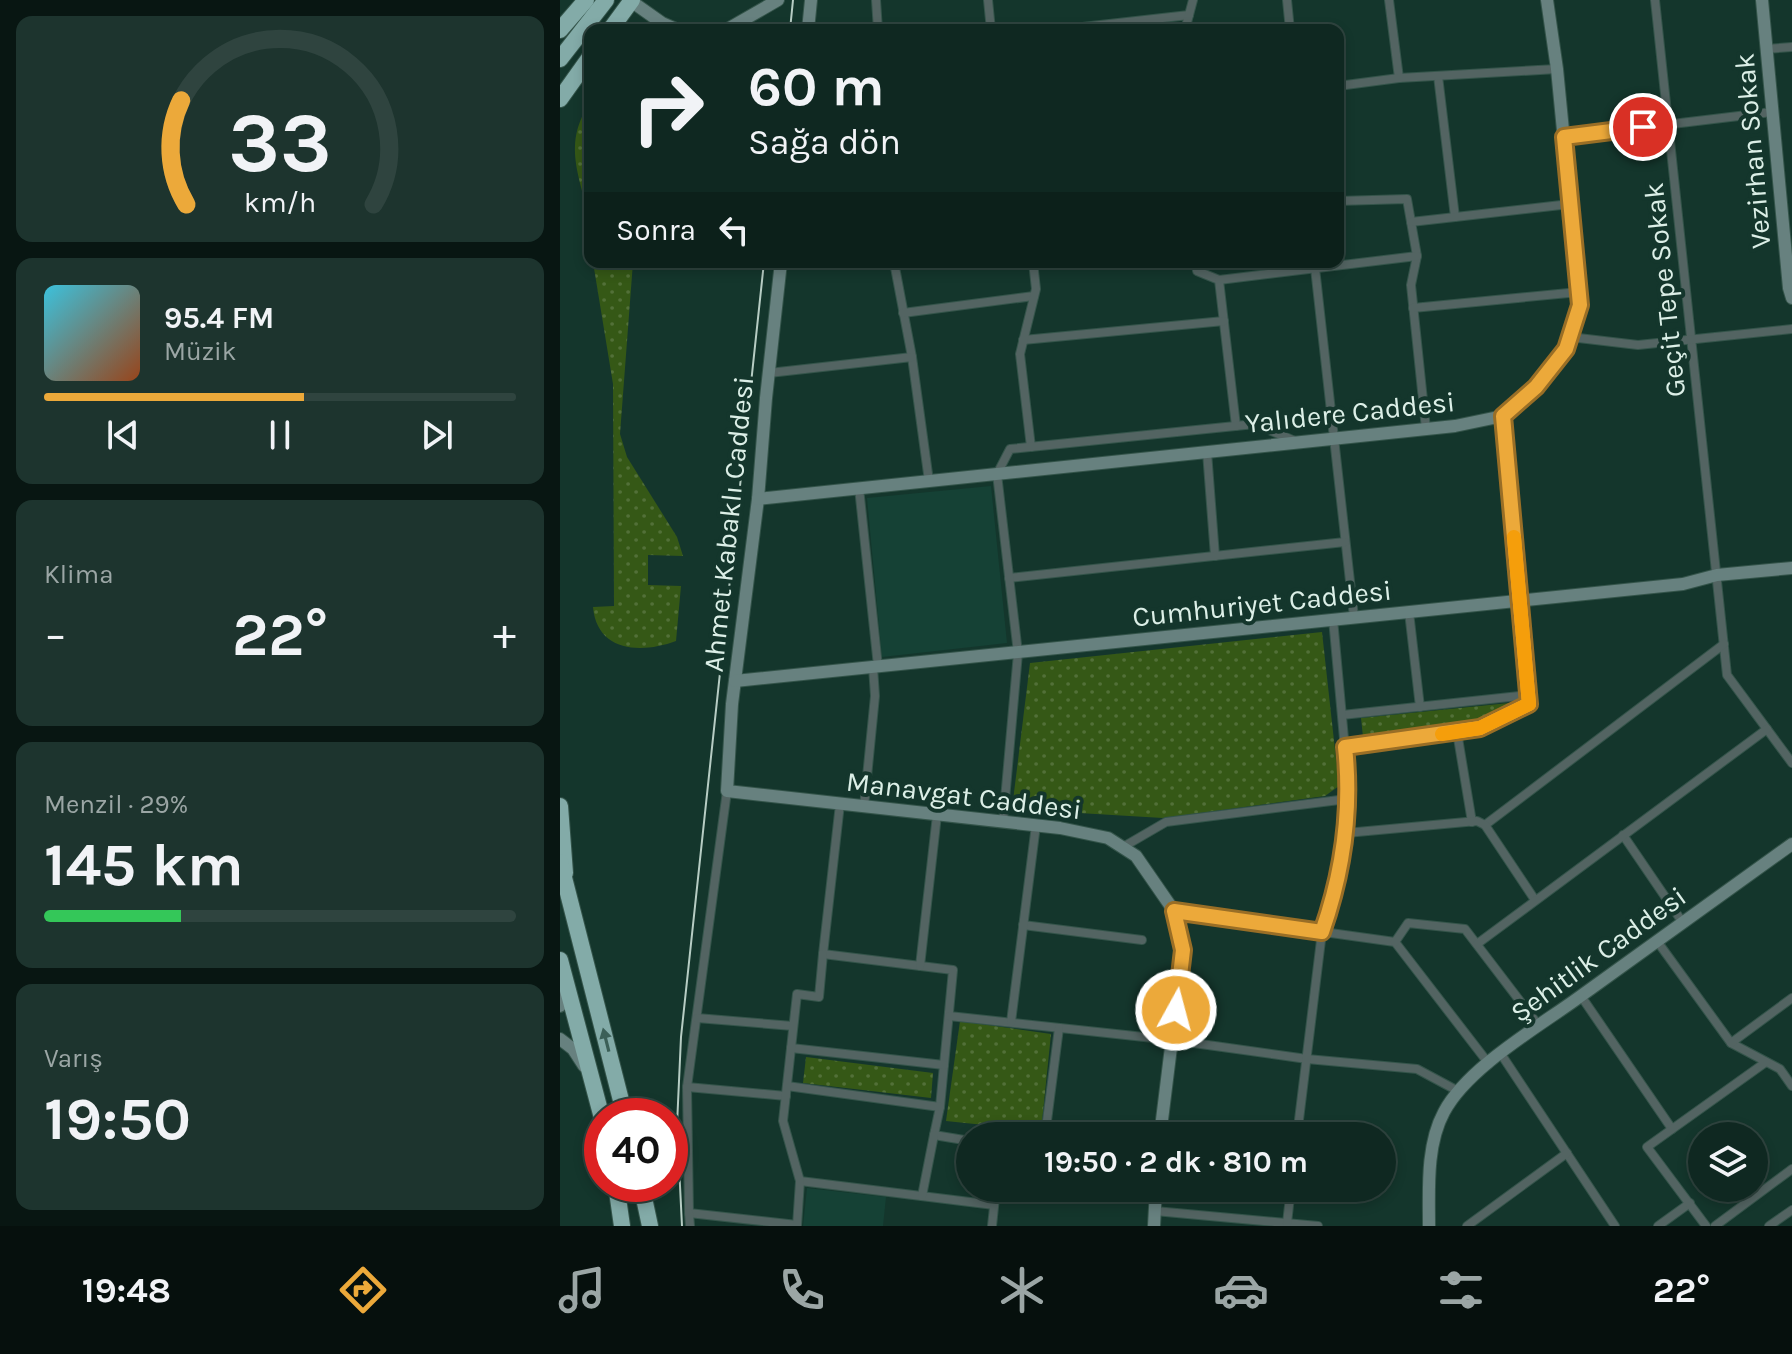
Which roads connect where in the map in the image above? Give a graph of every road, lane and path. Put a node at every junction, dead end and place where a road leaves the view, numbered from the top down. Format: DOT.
graph roads {
  1 [pos="586,0"];
  2 [pos="606,0"];
  3 [pos="631,0"];
  4 [pos="778,0"];
  5 [pos="811,0"];
  6 [pos="876,0"];
  7 [pos="988,0"];
  8 [pos="1193,0"];
  9 [pos="1287,0"];
  10 [pos="1389,0"];
  11 [pos="1547,0"];
  12 [pos="1655,0"];
  13 [pos="1762,0"];
  14 [pos="1189,15"];
  15 [pos="587,24"];
  16 [pos="614,24"];
  17 [pos="664,24"];
  18 [pos="736,24"];
  19 [pos="809,24"];
  20 [pos="878,24"];
  21 [pos="990,24"];
  22 [pos="1109,24"];
  23 [pos="1187,24"];
  24 [pos="1289,24"];
  25 [pos="564,25"];
  26 [pos="584,28"];
  27 [pos="1792,47"];
  28 [pos="1766,49"];
  29 [pos="560,59"];
  30 [pos="584,65"];
  31 [pos="1557,69"];
  32 [pos="1438,76"];
  33 [pos="1399,78"];
  34 [pos="1344,85"];
  35 [pos="560,99"];
  36 [pos="1772,112"];
  37 [pos="1669,124"];
  38 [pos="1564,137"];
  39 [pos="1785,186"];
  40 [pos="1344,201"];
  41 [pos="1570,204"];
  42 [pos="1455,217"];
  43 [pos="1411,222"];
  44 [pos="1417,256"];
  45 [pos="1344,265"];
  46 [pos="780,268"];
  47 [pos="895,268"];
  48 [pos="1033,268"];
  49 [pos="1199,268"];
  50 [pos="1315,268"];
  51 [pos="1790,277"];
  52 [pos="1219,280"];
  53 [pos="1579,292"];
  54 [pos="1034,296"];
  55 [pos="1792,298"];
  56 [pos="1413,308"];
  57 [pos="903,313"];
  58 [pos="1224,321"];
  59 [pos="1792,329"];
  60 [pos="1570,337"];
  61 [pos="1690,339"];
  62 [pos="1023,340"];
  63 [pos="912,357"];
  64 [pos="769,373"];
  65 [pos="1503,416"];
  66 [pos="1236,426"];
  67 [pos="1426,429"];
  68 [pos="1333,439"];
  69 [pos="1298,442"];
  70 [pos="1031,447"];
  71 [pos="1207,452"];
  72 [pos="997,474"];
  73 [pos="929,481"];
  74 [pos="859,488"];
  75 [pos="758,499"];
  76 [pos="1345,542"];
  77 [pos="1215,556"];
  78 [pos="1792,568"];
  79 [pos="1717,575"];
  80 [pos="1009,578"];
  81 [pos="1521,600"];
  82 [pos="1409,612"];
  83 [pos="1354,617"];
  84 [pos="1333,619"];
  85 [pos="1724,644"];
  86 [pos="1018,653"];
  87 [pos="876,667"];
  88 [pos="735,681"];
  89 [pos="1529,695"];
  90 [pos="1420,707"];
  91 [pos="1342,715"];
  92 [pos="1767,729"];
  93 [pos="1457,732"];
  94 [pos="1345,747"];
  95 [pos="1792,763"];
  96 [pos="727,791"];
  97 [pos="1347,799"];
  98 [pos="840,804"];
  99 [pos="560,806"];
  100 [pos="864,807"];
  101 [pos="937,815"];
  102 [pos="1003,822"];
  103 [pos="1472,822"];
  104 [pos="1036,825"];
  105 [pos="1485,825"];
  106 [pos="1346,833"];
  107 [pos="1623,835"];
  108 [pos="1792,844"];
  109 [pos="1123,847"];
  110 [pos="560,862"];
  111 [pos="565,883"];
  112 [pos="1535,900"];
  113 [pos="1174,911"];
  114 [pos="1683,923"];
  115 [pos="1023,925"];
  116 [pos="1322,932"];
  117 [pos="1142,940"];
  118 [pos="1657,941"];
  119 [pos="1395,942"];
  120 [pos="1477,944"];
  121 [pos="823,954"];
  122 [pos="560,960"];
  123 [pos="920,966"];
  124 [pos="565,978"];
  125 [pos="1581,996"];
  126 [pos="1792,998"];
  127 [pos="560,1006"];
  128 [pos="949,1016"];
  129 [pos="697,1018"];
  130 [pos="1011,1022"];
  131 [pos="793,1026"];
  132 [pos="1539,1026"];
  133 [pos="1059,1028"];
  134 [pos="560,1039"];
  135 [pos="1172,1040"];
  136 [pos="1731,1043"];
  137 [pos="791,1048"];
  138 [pos="1501,1054"];
  139 [pos="1307,1059"];
  140 [pos="1766,1062"];
  141 [pos="1489,1064"];
  142 [pos="944,1065"];
  143 [pos="592,1077"];
  144 [pos="1792,1086"];
  145 [pos="687,1087"];
  146 [pos="786,1091"];
  147 [pos="1458,1091"];
  148 [pos="597,1098"];
  149 [pos="620,1098"];
  150 [pos="940,1107"];
  151 [pos="1047,1122"];
  152 [pos="1162,1122"];
  153 [pos="1299,1122"];
  154 [pos="1672,1129"];
  155 [pos="934,1135"];
  156 [pos="956,1138"];
  157 [pos="1567,1153"];
  158 [pos="1792,1169"];
  159 [pos="800,1181"];
  160 [pos="922,1196"];
  161 [pos="619,1202"];
  162 [pos="645,1202"];
  163 [pos="994,1202"];
  164 [pos="1155,1202"];
  165 [pos="1289,1202"];
  166 [pos="1690,1203"];
  167 [pos="994,1205"];
  168 [pos="1792,1210"];
  169 [pos="1155,1211"];
  170 [pos="689,1213"];
  171 [pos="1287,1223"];
  172 [pos="797,1225"];
  173 [pos="622,1226"];
  174 [pos="650,1226"];
  175 [pos="690,1226"];
  176 [pos="992,1226"];
  177 [pos="1154,1226"];
  178 [pos="1318,1226"];
  179 [pos="1429,1226"];
  180 [pos="1467,1226"];
  181 [pos="1615,1226"];
  182 [pos="1658,1226"];
  183 [pos="1706,1226"];
  184 [pos="1715,1226"];
  185 [pos="1769,1226"];
  1 -- 25 [label="highway"];
  2 -- 15 [label="highway"];
  3 -- 16 [label="highway"];
  3 -- 17 [label="street"];
  4 -- 18 [label="street"];
  5 -- 19 [label="street"];
  6 -- 20 [label="street"];
  7 -- 21 [label="street"];
  8 -- 14 [label="street"];
  9 -- 24 [label="street"];
  10 -- 33 [label="street"];
  11 -- 31 [label="street"];
  12 -- 37 [label="street, Geçit Tepe Sokak"];
  13 -- 28 [label="street, Vezirhan Sokak"];
  14 -- 22 [label="street"];
  14 -- 23 [label="street"];
  26 -- 29 [label="highway"];
  27 -- 28 [label="street"];
  28 -- 36 [label="street, Vezirhan Sokak"];
  30 -- 35 [label="highway"];
  31 -- 32 [label="street"];
  31 -- 38 [label="street"];
  32 -- 33 [label="street"];
  32 -- 42 [label="street"];
  33 -- 34 [label="street"];
  36 -- 37 [label="street"];
  36 -- 39 [label="street, Vezirhan Sokak"];
  37 -- 38 [label="street"];
  37 -- 61 [label="street, Geçit Tepe Sokak"];
  38 -- 41 [label="street"];
  39 -- 51 [label="street, Vezirhan Sokak"];
  40 -- 43 [label="street"];
  41 -- 42 [label="street"];
  41 -- 53 [label="street"];
  42 -- 43 [label="street"];
  43 -- 44 [label="street"];
  44 -- 45 [label="street"];
  44 -- 56 [label="street"];
  46 -- 64 [label="street, Ahmet Kabaklı Caddesi"];
  47 -- 57 [label="street"];
  48 -- 54 [label="street"];
  49 -- 52 [label="street"];
  50 -- 52 [label="street"];
  50 -- 68 [label="street"];
  51 -- 55 [label="street, Vezirhan Sokak"];
  52 -- 58 [label="street"];
  53 -- 56 [label="street"];
  53 -- 60 [label="street"];
  54 -- 57 [label="street"];
  54 -- 62 [label="street"];
  56 -- 67 [label="street"];
  57 -- 63 [label="street"];
  58 -- 62 [label="street"];
  58 -- 66 [label="street"];
  59 -- 61 [label="street"];
  60 -- 61 [label="street"];
  60 -- 65 [label="street"];
  61 -- 79 [label="street, Geçit Tepe Sokak"];
  62 -- 70 [label="street"];
  63 -- 64 [label="street"];
  63 -- 73 [label="street"];
  64 -- 75 [label="street, Ahmet Kabaklı Caddesi"];
  65 -- 67 [label="street, Yalıdere Caddesi"];
  65 -- 81 [label="street"];
  66 -- 69 [label="street"];
  66 -- 70 [label="street"];
  67 -- 68 [label="street, Yalıdere Caddesi"];
  68 -- 69 [label="street, Yalıdere Caddesi"];
  68 -- 76 [label="street"];
  69 -- 71 [label="street, Yalıdere Caddesi"];
  70 -- 72 [label="street"];
  71 -- 72 [label="street, Yalıdere Caddesi"];
  71 -- 77 [label="street"];
  72 -- 73 [label="street, Yalıdere Caddesi"];
  72 -- 80 [label="street"];
  73 -- 74 [label="street, Yalıdere Caddesi"];
  74 -- 75 [label="street, Yalıdere Caddesi"];
  74 -- 87 [label="street"];
  75 -- 88 [label="street, Ahmet Kabaklı Caddesi"];
  76 -- 77 [label="street"];
  76 -- 83 [label="street"];
  77 -- 80 [label="street"];
  78 -- 79 [label="street, Cumhuriyet Caddesi"];
  79 -- 81 [label="street, Cumhuriyet Caddesi"];
  79 -- 85 [label="street, Geçit Tepe Sokak"];
  80 -- 86 [label="street"];
  81 -- 82 [label="street, Cumhuriyet Caddesi"];
  81 -- 89 [label="street"];
  82 -- 83 [label="street, Cumhuriyet Caddesi"];
  82 -- 90 [label="street"];
  83 -- 84 [label="street, Cumhuriyet Caddesi"];
  84 -- 86 [label="street, Cumhuriyet Caddesi"];
  84 -- 91 [label="street"];
  85 -- 92 [label="street, Geçit Tepe Sokak"];
  85 -- 105 [label="street"];
  86 -- 87 [label="street, Cumhuriyet Caddesi"];
  86 -- 102 [label="street"];
  87 -- 88 [label="street, Cumhuriyet Caddesi"];
  87 -- 100 [label="street"];
  88 -- 96 [label="street, Ahmet Kabaklı Caddesi"];
  89 -- 90 [label="street"];
  89 -- 93 [label="street"];
  90 -- 91 [label="street"];
  91 -- 94 [label="street"];
  92 -- 95 [label="street, Geçit Tepe Sokak"];
  92 -- 107 [label="street"];
  93 -- 94 [label="street"];
  93 -- 103 [label="street"];
  94 -- 97 [label="street"];
  96 -- 98 [label="street, Manavgat Caddesi"];
  96 -- 129 [label="street"];
  97 -- 106 [label="street"];
  97 -- 109 [label="street"];
  98 -- 100 [label="street, Manavgat Caddesi"];
  98 -- 121 [label="street"];
  99 -- 111 [label="highway"];
  100 -- 101 [label="street, Manavgat Caddesi"];
  101 -- 102 [label="street, Manavgat Caddesi"];
  101 -- 123 [label="street"];
  102 -- 104 [label="street, Manavgat Caddesi"];
  103 -- 105 [label="street"];
  103 -- 106 [label="street"];
  104 -- 109 [label="street, Manavgat Caddesi"];
  104 -- 115 [label="street"];
  105 -- 112 [label="street"];
  106 -- 116 [label="street"];
  107 -- 112 [label="street"];
  107 -- 114 [label="street"];
  108 -- 114 [label="street, Şehitlik Caddesi"];
  109 -- 113 [label="street, Manavgat Caddesi"];
  110 -- 111 [label="highway"];
  149 -- 111 [label="highway, one-way"];
  112 -- 120 [label="street"];
  113 -- 116 [label="street"];
  113 -- 135 [label="street, Manavgat Caddesi"];
  114 -- 118 [label="street, Şehitlik Caddesi"];
  115 -- 117 [label="street"];
  115 -- 130 [label="street"];
  116 -- 119 [label="street"];
  116 -- 139 [label="street"];
  118 -- 125 [label="street, Şehitlik Caddesi"];
  118 -- 136 [label="street"];
  119 -- 120 [label="street"];
  119 -- 141 [label="street"];
  120 -- 132 [label="street"];
  121 -- 123 [label="street"];
  121 -- 131 [label="street"];
  122 -- 124 [label="highway"];
  123 -- 128 [label="street"];
  124 -- 127 [label="street"];
  124 -- 143 [label="highway"];
  125 -- 132 [label="street, Şehitlik Caddesi"];
  125 -- 154 [label="street"];
  126 -- 136 [label="street"];
  128 -- 130 [label="street"];
  128 -- 142 [label="street"];
  129 -- 131 [label="street"];
  129 -- 145 [label="street"];
  130 -- 133 [label="street"];
  131 -- 137 [label="street"];
  132 -- 138 [label="street, Şehitlik Caddesi"];
  133 -- 135 [label="street"];
  133 -- 151 [label="street"];
  134 -- 143 [label="street"];
  135 -- 139 [label="street"];
  135 -- 152 [label="street, Manavgat Caddesi"];
  136 -- 140 [label="street"];
  137 -- 142 [label="street"];
  137 -- 146 [label="street"];
  138 -- 141 [label="street, Şehitlik Caddesi"];
  138 -- 157 [label="street"];
  139 -- 147 [label="street"];
  139 -- 153 [label="street"];
  140 -- 144 [label="street"];
  140 -- 154 [label="street"];
  141 -- 147 [label="street, Şehitlik Caddesi"];
  142 -- 150 [label="street"];
  143 -- 148 [label="highway"];
  145 -- 146 [label="street"];
  145 -- 170 [label="street"];
  146 -- 150 [label="street"];
  146 -- 159 [label="street"];
  147 -- 179 [label="street, Şehitlik Caddesi"];
  150 -- 155 [label="street"];
  154 -- 166 [label="street"];
  155 -- 156 [label="street"];
  155 -- 160 [label="street"];
  157 -- 180 [label="street"];
  157 -- 181 [label="street"];
  158 -- 184 [label="street"];
  159 -- 160 [label="street"];
  159 -- 172 [label="street"];
  160 -- 167 [label="street"];
  161 -- 173 [label="highway"];
  162 -- 174 [label="highway"];
  163 -- 167 [label="street"];
  164 -- 169 [label="street"];
  165 -- 171 [label="street"];
  166 -- 182 [label="street"];
  166 -- 183 [label="street"];
  167 -- 176 [label="street"];
  168 -- 185 [label="street"];
  169 -- 171 [label="street"];
  169 -- 177 [label="street"];
  170 -- 172 [label="street"];
  170 -- 175 [label="street"];
  171 -- 178 [label="street"];
}
